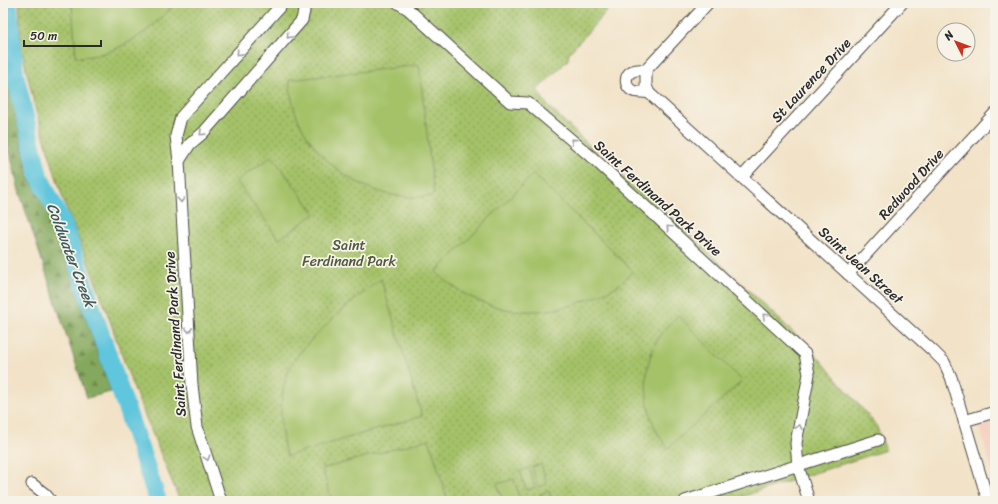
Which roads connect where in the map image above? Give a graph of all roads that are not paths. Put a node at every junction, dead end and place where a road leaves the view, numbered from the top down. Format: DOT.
graph roads {
  1 [pos="283,3"];
  2 [pos="302,3"];
  3 [pos="398,3"];
  4 [pos="708,3"];
  5 [pos="902,3"];
  6 [pos="646,70"];
  7 [pos="649,93"];
  8 [pos="995,113"];
  9 [pos="179,161"];
  10 [pos="742,177"];
  11 [pos="848,274"];
  12 [pos="995,412"];
  13 [pos="964,421"];
  14 [pos="878,440"];
  15 [pos="798,466"];
  16 [pos="32,484"];
  17 [pos="50,501"];
  18 [pos="222,501"];
  19 [pos="685,501"];
  20 [pos="809,501"];
  21 [pos="988,501"];
  1 -- 9 [label="street, Saint Ferdinand Park Drive, one-way"];
  2 -- 9 [label="street, one-way"];
  15 -- 3 [label="street, Saint Ferdinand Park Drive, one-way"];
  4 -- 6 [label="street"];
  5 -- 10 [label="street, St Laurence Drive"];
  6 -- 7 [label="street"];
  6 -- 7 [label="street, Saint Jean Street"];
  7 -- 10 [label="street, Saint Jean Street"];
  8 -- 11 [label="street, Redwood Drive"];
  9 -- 18 [label="street, Saint Ferdinand Park Drive, one-way"];
  10 -- 11 [label="street, Saint Jean Street"];
  11 -- 13 [label="street, Saint Jean Street"];
  12 -- 13 [label="street"];
  13 -- 21 [label="street, Saint Jean Street"];
  14 -- 15 [label="street"];
  15 -- 19 [label="street"];
  15 -- 20 [label="street, Saint Ferdinand Park Drive"];
  16 -- 17 [label="street"];
}
